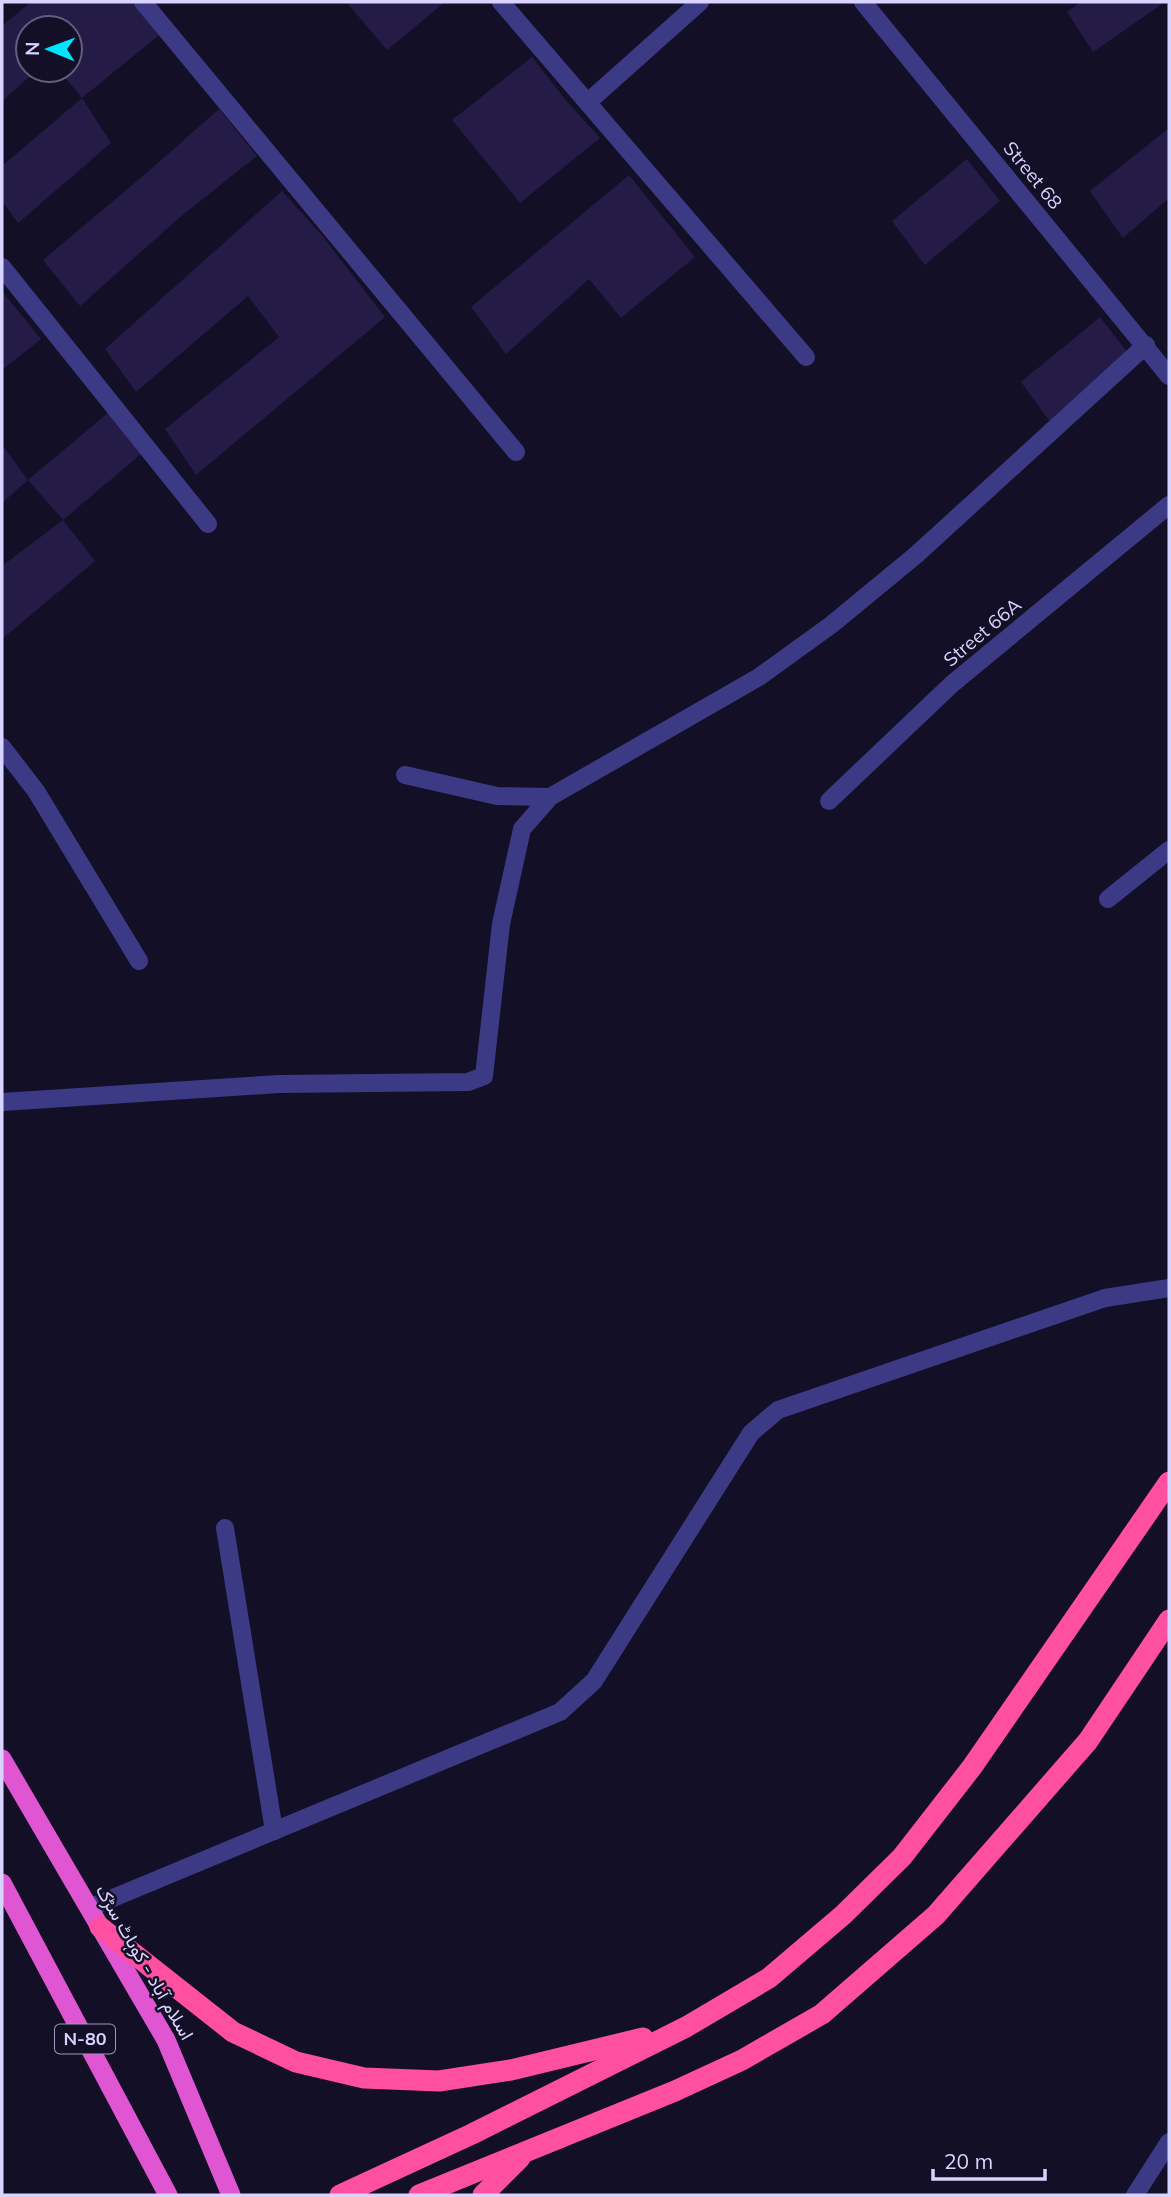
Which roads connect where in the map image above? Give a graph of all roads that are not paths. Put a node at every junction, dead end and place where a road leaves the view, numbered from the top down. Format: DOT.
graph roads {
  1 [pos="143,2"];
  2 [pos="501,2"];
  3 [pos="700,2"];
  4 [pos="863,2"];
  5 [pos="588,102"];
  6 [pos="2,267"];
  7 [pos="1146,345"];
  8 [pos="806,357"];
  9 [pos="1169,376"];
  10 [pos="516,452"];
  11 [pos="1169,505"];
  12 [pos="208,524"];
  13 [pos="2,747"];
  14 [pos="405,775"];
  15 [pos="550,797"];
  16 [pos="829,802"];
  17 [pos="1169,850"];
  18 [pos="1108,899"];
  19 [pos="139,961"];
  20 [pos="2,1102"];
  21 [pos="1169,1288"];
  22 [pos="1169,1482"];
  23 [pos="225,1528"];
  24 [pos="1169,1620"];
  25 [pos="2,1759"];
  26 [pos="274,1830"];
  27 [pos="2,1883"];
  28 [pos="89,1908"];
  29 [pos="100,1927"];
  30 [pos="686,2027"];
  31 [pos="1169,2142"];
  32 [pos="527,2151"];
  33 [pos="167,2195"];
  34 [pos="231,2195"];
  35 [pos="340,2195"];
  36 [pos="419,2195"];
  37 [pos="483,2195"];
  38 [pos="1135,2195"];
  1 -- 10 [label="street"];
  2 -- 5 [label="street"];
  3 -- 5 [label="street"];
  4 -- 7 [label="street, Street 68"];
  5 -- 8 [label="street"];
  6 -- 12 [label="street"];
  7 -- 9 [label="street, Street 68"];
  7 -- 15 [label="street"];
  11 -- 16 [label="street, Street 66A"];
  13 -- 19 [label="street"];
  14 -- 15 [label="street"];
  15 -- 20 [label="street"];
  17 -- 18 [label="street"];
  21 -- 26 [label="street"];
  22 -- 30 [label="highway"];
  23 -- 26 [label="street"];
  24 -- 32 [label="highway"];
  25 -- 28 [label="highway, اسلام آباد - کوہاٹ سڑک"];
  26 -- 28 [label="street"];
  27 -- 33 [label="highway, N-80"];
  28 -- 29 [label="highway, اسلام آباد - کوہاٹ سڑک"];
  29 -- 30 [label="highway"];
  29 -- 34 [label="highway, اسلام آباد - کوہاٹ سڑک"];
  30 -- 35 [label="highway"];
  31 -- 38 [label="street"];
  32 -- 36 [label="highway"];
  32 -- 37 [label="highway"];
}
